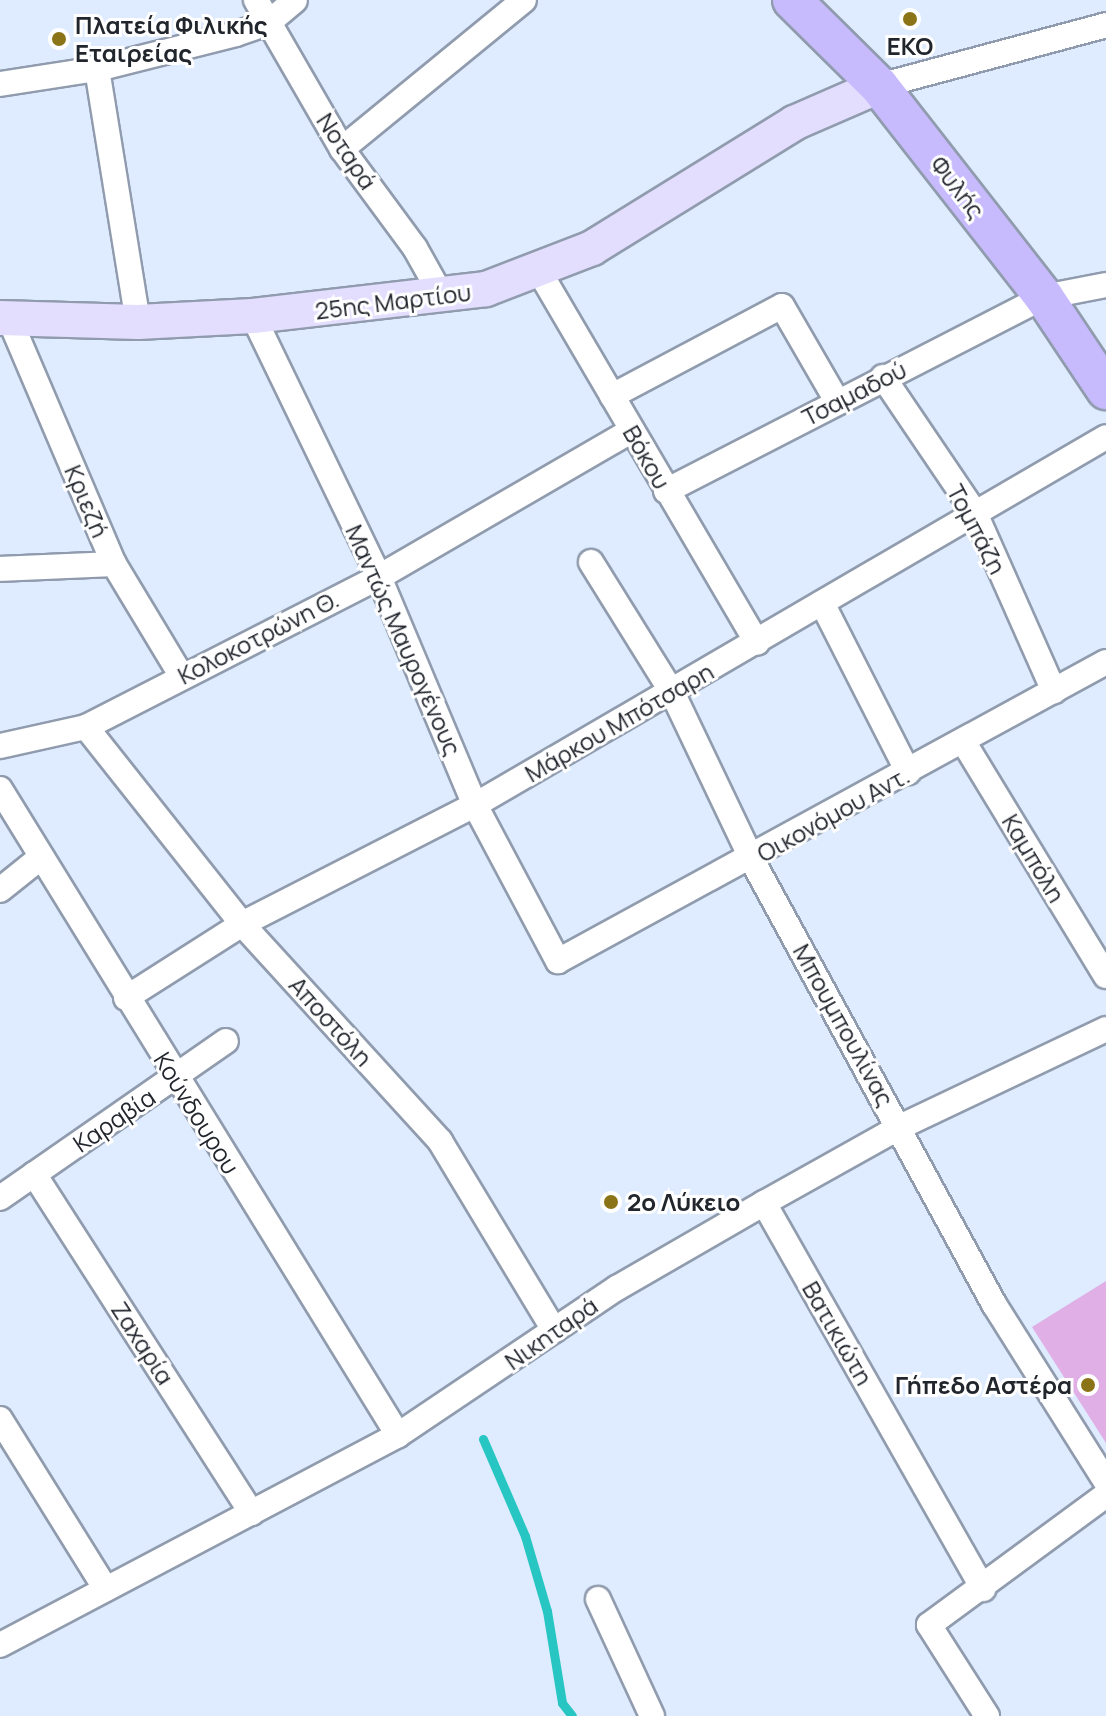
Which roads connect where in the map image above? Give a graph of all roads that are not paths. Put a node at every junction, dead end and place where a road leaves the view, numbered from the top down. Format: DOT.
graph roads {
  1 [pos="256,0"];
  2 [pos="295,0"];
  3 [pos="524,0"];
  4 [pos="792,0"];
  5 [pos="268,23"];
  6 [pos="1106,25"];
  7 [pos="97,69"];
  8 [pos="0,84"];
  9 [pos="879,86"];
  10 [pos="342,149"];
  11 [pos="539,271"];
  12 [pos="1106,285"];
  13 [pos="1044,297"];
  14 [pos="443,298"];
  15 [pos="253,316"];
  16 [pos="5,318"];
  17 [pos="138,322"];
  18 [pos="883,377"];
  19 [pos="1106,390"];
  20 [pos="612,396"];
  21 [pos="837,401"];
  22 [pos="631,431"];
  23 [pos="1106,437"];
  24 [pos="666,491"];
  25 [pos="975,513"];
  26 [pos="591,562"];
  27 [pos="114,564"];
  28 [pos="0,569"];
  29 [pos="379,577"];
  30 [pos="822,603"];
  31 [pos="757,643"];
  32 [pos="1106,662"];
  33 [pos="181,675"];
  34 [pos="1054,691"];
  35 [pos="672,692"];
  36 [pos="86,727"];
  37 [pos="963,741"];
  38 [pos="0,746"];
  39 [pos="908,772"];
  40 [pos="0,789"];
  41 [pos="475,805"];
  42 [pos="41,857"];
  43 [pos="752,860"];
  44 [pos="0,890"];
  45 [pos="242,924"];
  46 [pos="558,961"];
  47 [pos="1106,976"];
  48 [pos="126,998"];
  49 [pos="1106,1029"];
  50 [pos="226,1041"];
  51 [pos="175,1079"];
  52 [pos="902,1126"];
  53 [pos="34,1174"];
  54 [pos="0,1198"];
  55 [pos="764,1203"];
  56 [pos="554,1330"];
  57 [pos="0,1419"];
  58 [pos="398,1435"];
  59 [pos="1106,1482"];
  60 [pos="1106,1495"];
  61 [pos="252,1513"];
  62 [pos="106,1589"];
  63 [pos="983,1589"];
  64 [pos="598,1599"];
  65 [pos="0,1645"];
  66 [pos="652,1716"];
  67 [pos="987,1716"];
  1 -- 5 [label="street, Νοταρά"];
  2 -- 5 [label="street"];
  3 -- 10 [label="street"];
  4 -- 9 [label="main road, Φυλής"];
  5 -- 7 [label="street"];
  5 -- 10 [label="street, Νοταρά"];
  6 -- 9 [label="street"];
  7 -- 8 [label="street"];
  7 -- 17 [label="street"];
  9 -- 11 [label="main road, 25ης Μαρτίου"];
  9 -- 13 [label="main road, Φυλής"];
  10 -- 14 [label="street, Νοταρά"];
  11 -- 14 [label="main road, 25ης Μαρτίου"];
  11 -- 20 [label="street, Βόκου"];
  12 -- 13 [label="street, Τσαμαδού"];
  13 -- 18 [label="street, Τσαμαδού"];
  13 -- 19 [label="main road, Φυλής"];
  14 -- 15 [label="main road, 25ης Μαρτίου"];
  15 -- 17 [label="main road, 25ης Μαρτίου"];
  15 -- 29 [label="street, Μαντώς Μαυρογένους"];
  16 -- 17 [label="main road, 25ης Μαρτίου"];
  16 -- 27 [label="street, Κριεζή"];
  18 -- 21 [label="street, Τσαμαδού"];
  18 -- 25 [label="street, Τομπάζη"];
  20 -- 21 [label="street"];
  20 -- 22 [label="street, Βόκου"];
  21 -- 24 [label="street, Τσαμαδού"];
  22 -- 24 [label="street, Βόκου"];
  22 -- 29 [label="street, Κολοκοτρώνη Θ."];
  23 -- 25 [label="street, Μάρκου Μπότσαρη"];
  24 -- 31 [label="street, Βόκου"];
  25 -- 30 [label="street, Μάρκου Μπότσαρη"];
  25 -- 34 [label="street, Τομπάζη"];
  26 -- 35 [label="street, Μπουμπουλίνας"];
  27 -- 28 [label="street"];
  27 -- 33 [label="street, Κριεζή"];
  29 -- 33 [label="street, Κολοκοτρώνη Θ."];
  29 -- 41 [label="street, Μαντώς Μαυρογένους"];
  30 -- 31 [label="street, Μάρκου Μπότσαρη"];
  30 -- 39 [label="street"];
  31 -- 35 [label="street, Μάρκου Μπότσαρη"];
  32 -- 34 [label="street, Οικονόμου Αντ."];
  33 -- 36 [label="street, Κολοκοτρώνη Θ."];
  34 -- 37 [label="street, Οικονόμου Αντ."];
  35 -- 41 [label="street, Μάρκου Μπότσαρη"];
  35 -- 43 [label="street, Μπουμπουλίνας"];
  36 -- 38 [label="street, Κολοκοτρώνη Θ."];
  36 -- 45 [label="street, Αποστόλη"];
  37 -- 39 [label="street, Οικονόμου Αντ."];
  37 -- 47 [label="street, Καμπόλη"];
  39 -- 43 [label="street, Οικονόμου Αντ."];
  40 -- 42 [label="street, Κούνδουρου"];
  41 -- 45 [label="street, Μάρκου Μπότσαρη"];
  41 -- 46 [label="street, Μαντώς Μαυρογένους"];
  42 -- 44 [label="street"];
  42 -- 48 [label="street, Κούνδουρου"];
  43 -- 46 [label="street, Οικονόμου Αντ."];
  43 -- 52 [label="street, Μπουμπουλίνας"];
  45 -- 48 [label="street, Μάρκου Μπότσαρη"];
  45 -- 56 [label="street, Αποστόλη"];
  48 -- 51 [label="street, Κούνδουρου"];
  49 -- 52 [label="street, Νικηταρά"];
  50 -- 51 [label="street, Καραβία"];
  51 -- 53 [label="street, Καραβία"];
  51 -- 58 [label="street, Κούνδουρου"];
  52 -- 55 [label="street, Νικηταρά"];
  52 -- 59 [label="street, Μπουμπουλίνας"];
  53 -- 54 [label="street, Καραβία"];
  53 -- 61 [label="street, Ζαχαρία"];
  55 -- 56 [label="street, Νικηταρά"];
  55 -- 63 [label="street, Βατικιώτη"];
  56 -- 58 [label="street, Νικηταρά"];
  57 -- 62 [label="street"];
  58 -- 61 [label="street, Νικηταρά"];
  60 -- 63 [label="street"];
  61 -- 62 [label="street, Νικηταρά"];
  62 -- 65 [label="street, Νικηταρά"];
  63 -- 67 [label="street"];
  64 -- 66 [label="street"];
}
